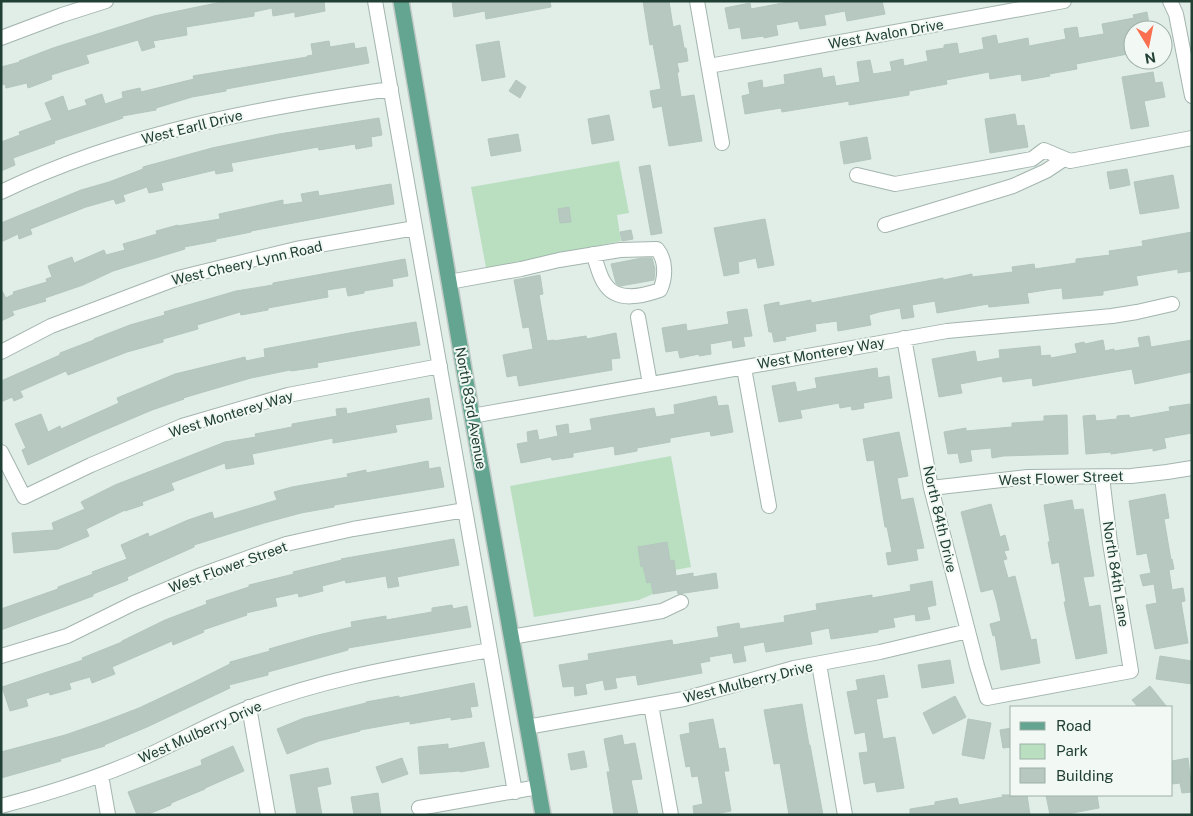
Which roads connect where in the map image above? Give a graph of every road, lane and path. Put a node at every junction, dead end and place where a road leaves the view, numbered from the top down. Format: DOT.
graph roads {
  1 [pos="106,1"];
  2 [pos="375,1"];
  3 [pos="401,1"];
  4 [pos="697,1"];
  5 [pos="1064,1"];
  6 [pos="1170,1"];
  7 [pos="1,38"];
  8 [pos="709,66"];
  9 [pos="391,89"];
  10 [pos="1192,96"];
  11 [pos="1192,138"];
  12 [pos="722,143"];
  13 [pos="1064,159"];
  14 [pos="857,175"];
  15 [pos="1,192"];
  16 [pos="885,225"];
  17 [pos="415,228"];
  18 [pos="593,254"];
  19 [pos="449,282"];
  20 [pos="1172,304"];
  21 [pos="638,317"];
  22 [pos="904,338"];
  23 [pos="1,352"];
  24 [pos="440,366"];
  25 [pos="744,368"];
  26 [pos="650,384"];
  27 [pos="472,416"];
  28 [pos="1,452"];
  29 [pos="1192,468"];
  30 [pos="1102,477"];
  31 [pos="931,488"];
  32 [pos="769,506"];
  33 [pos="465,510"];
  34 [pos="681,602"];
  35 [pos="968,631"];
  36 [pos="511,637"];
  37 [pos="490,650"];
  38 [pos="1,656"];
  39 [pos="818,664"];
  40 [pos="986,698"];
  41 [pos="651,705"];
  42 [pos="249,707"];
  43 [pos="527,727"];
  44 [pos="101,775"];
  45 [pos="538,788"];
  46 [pos="515,792"];
  47 [pos="1,806"];
  48 [pos="419,808"];
  49 [pos="108,815"];
  50 [pos="268,815"];
  51 [pos="543,815"];
  52 [pos="671,815"];
  53 [pos="845,815"];
  1 -- 7 [label="street"];
  2 -- 9 [label="street, North 83rd Avenue"];
  3 -- 19 [label="main road, North 83rd Avenue"];
  4 -- 8 [label="street"];
  5 -- 8 [label="street, West Avalon Drive"];
  6 -- 10 [label="street"];
  8 -- 12 [label="street"];
  9 -- 15 [label="street, West Earll Drive"];
  9 -- 17 [label="street, North 83rd Avenue"];
  11 -- 13 [label="street"];
  13 -- 14 [label="street"];
  13 -- 16 [label="street"];
  17 -- 23 [label="street, West Cheery Lynn Road"];
  17 -- 24 [label="street, North 83rd Avenue"];
  18 -- 18 [label="street"];
  18 -- 19 [label="street"];
  19 -- 27 [label="main road, North 83rd Avenue"];
  20 -- 22 [label="street, West Monterey Way"];
  21 -- 26 [label="street"];
  22 -- 25 [label="street, West Monterey Way"];
  22 -- 31 [label="street, North 84th Drive"];
  24 -- 28 [label="street, West Monterey Way"];
  24 -- 33 [label="street, North 83rd Avenue"];
  25 -- 26 [label="street, West Monterey Way"];
  25 -- 32 [label="street"];
  26 -- 27 [label="street, West Monterey Way"];
  27 -- 36 [label="main road, North 83rd Avenue"];
  29 -- 30 [label="street, West Flower Street"];
  30 -- 31 [label="street, West Flower Street"];
  30 -- 40 [label="street, North 84th Lane"];
  31 -- 35 [label="street, North 84th Drive"];
  33 -- 37 [label="street, North 83rd Avenue"];
  33 -- 38 [label="street, West Flower Street"];
  34 -- 36 [label="street"];
  35 -- 39 [label="street, West Mulberry Drive"];
  35 -- 40 [label="street, North 84th Drive"];
  36 -- 43 [label="main road, North 83rd Avenue"];
  37 -- 42 [label="street, West Mulberry Drive"];
  37 -- 46 [label="street, North 83rd Avenue"];
  39 -- 41 [label="street, West Mulberry Drive"];
  39 -- 53 [label="street"];
  41 -- 43 [label="street, West Mulberry Drive"];
  41 -- 52 [label="street"];
  42 -- 44 [label="street, West Mulberry Drive"];
  42 -- 50 [label="street"];
  43 -- 45 [label="main road, North 83rd Avenue"];
  44 -- 47 [label="street, West Mulberry Drive"];
  44 -- 49 [label="street"];
  45 -- 46 [label="street"];
  45 -- 51 [label="main road, North 83rd Avenue"];
  46 -- 48 [label="street"];
}
